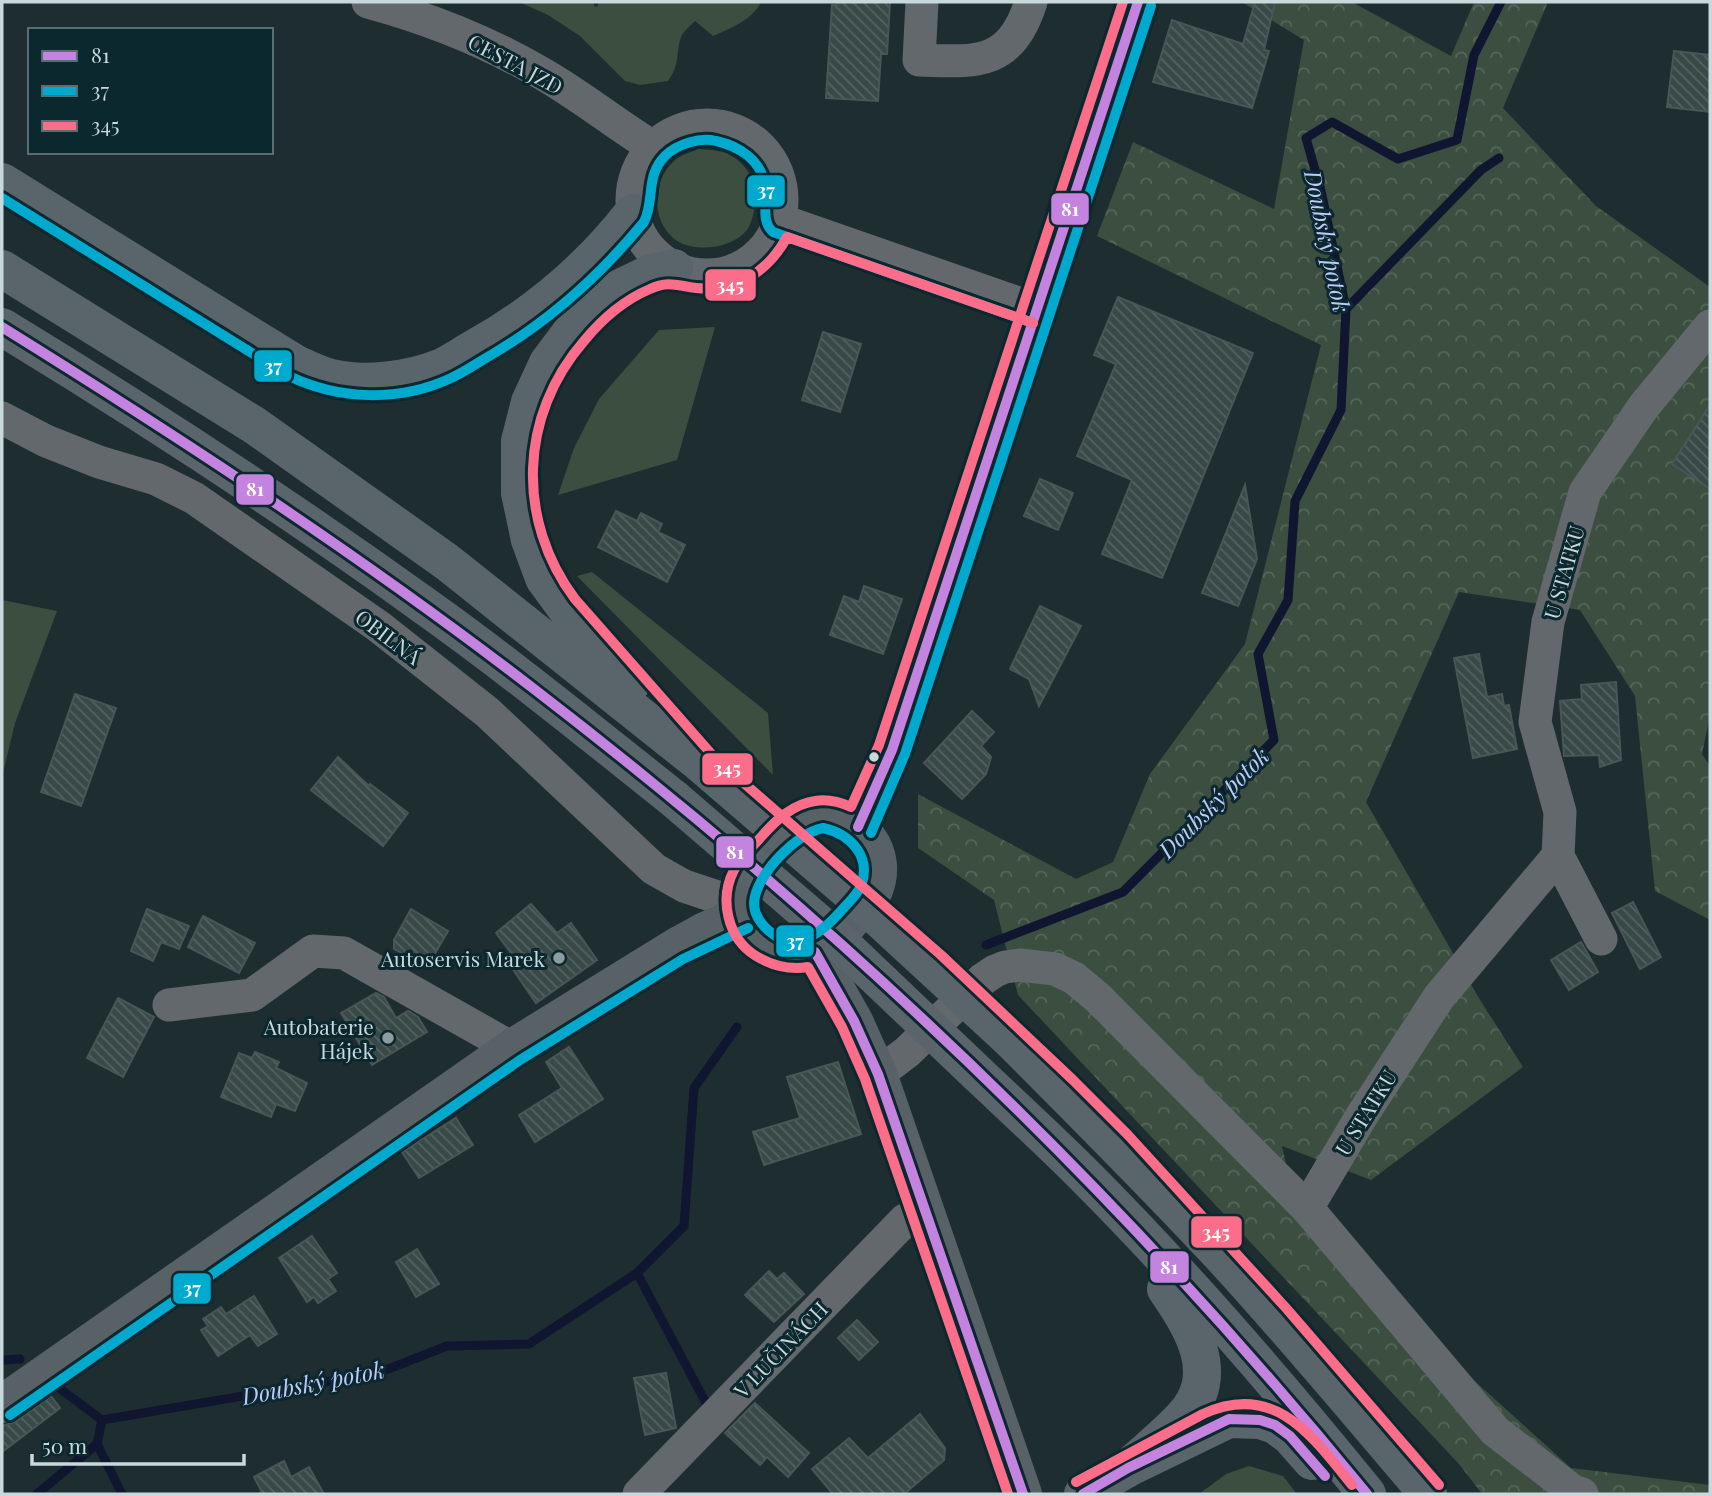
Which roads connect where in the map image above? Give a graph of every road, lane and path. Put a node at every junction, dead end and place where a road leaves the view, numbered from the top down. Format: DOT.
graph roads {
  1 [pos="368,2"];
  2 [pos="922,2"];
  3 [pos="1031,2"];
  4 [pos="1138,2"];
  5 [pos="653,147"];
  6 [pos="2,182"];
  7 [pos="633,213"];
  8 [pos="780,220"];
  9 [pos="674,268"];
  10 [pos="2,269"];
  11 [pos="1038,310"];
  12 [pos="1710,326"];
  13 [pos="2,327"];
  14 [pos="2,418"];
  15 [pos="701,764"];
  16 [pos="858,827"];
  17 [pos="1558,856"];
  18 [pos="741,910"];
  19 [pos="1601,939"];
  20 [pos="815,952"];
  21 [pos="169,1005"];
  22 [pos="512,1048"];
  23 [pos="878,1074"];
  24 [pos="1082,1174"];
  25 [pos="1307,1208"];
  26 [pos="924,1209"];
  27 [pos="2,1404"];
  28 [pos="1128,1468"];
  29 [pos="639,1494"];
  30 [pos="1023,1494"];
  31 [pos="1083,1494"];
  32 [pos="1341,1494"];
  33 [pos="1367,1494"];
  34 [pos="1428,1494"];
  35 [pos="1582,1494"];
  1 -- 5 [label="street, CESTA JZD"];
  2 -- 3 [label="street"];
  4 -- 11 [label="street"];
  5 -- 7 [label="street"];
  5 -- 8 [label="street"];
  6 -- 7 [label="highway"];
  7 -- 9 [label="street"];
  8 -- 9 [label="street"];
  8 -- 11 [label="street"];
  9 -- 15 [label="highway"];
  10 -- 15 [label="highway"];
  11 -- 16 [label="street"];
  12 -- 17 [label="street, U STATKU"];
  13 -- 24 [label="highway, bridge"];
  14 -- 18 [label="street, OBILNÁ"];
  15 -- 34 [label="highway, bridge"];
  16 -- 18 [label="street"];
  16 -- 20 [label="street"];
  17 -- 19 [label="street, U STATKU"];
  17 -- 25 [label="street, U STATKU"];
  18 -- 20 [label="street"];
  18 -- 22 [label="street"];
  20 -- 23 [label="street"];
  21 -- 22 [label="street"];
  22 -- 27 [label="street"];
  23 -- 25 [label="street"];
  23 -- 26 [label="street"];
  24 -- 28 [label="highway"];
  24 -- 33 [label="highway"];
  25 -- 35 [label="street"];
  26 -- 29 [label="street, V LUČINÁCH"];
  26 -- 30 [label="street"];
  28 -- 31 [label="highway"];
  28 -- 32 [label="highway"];
}
